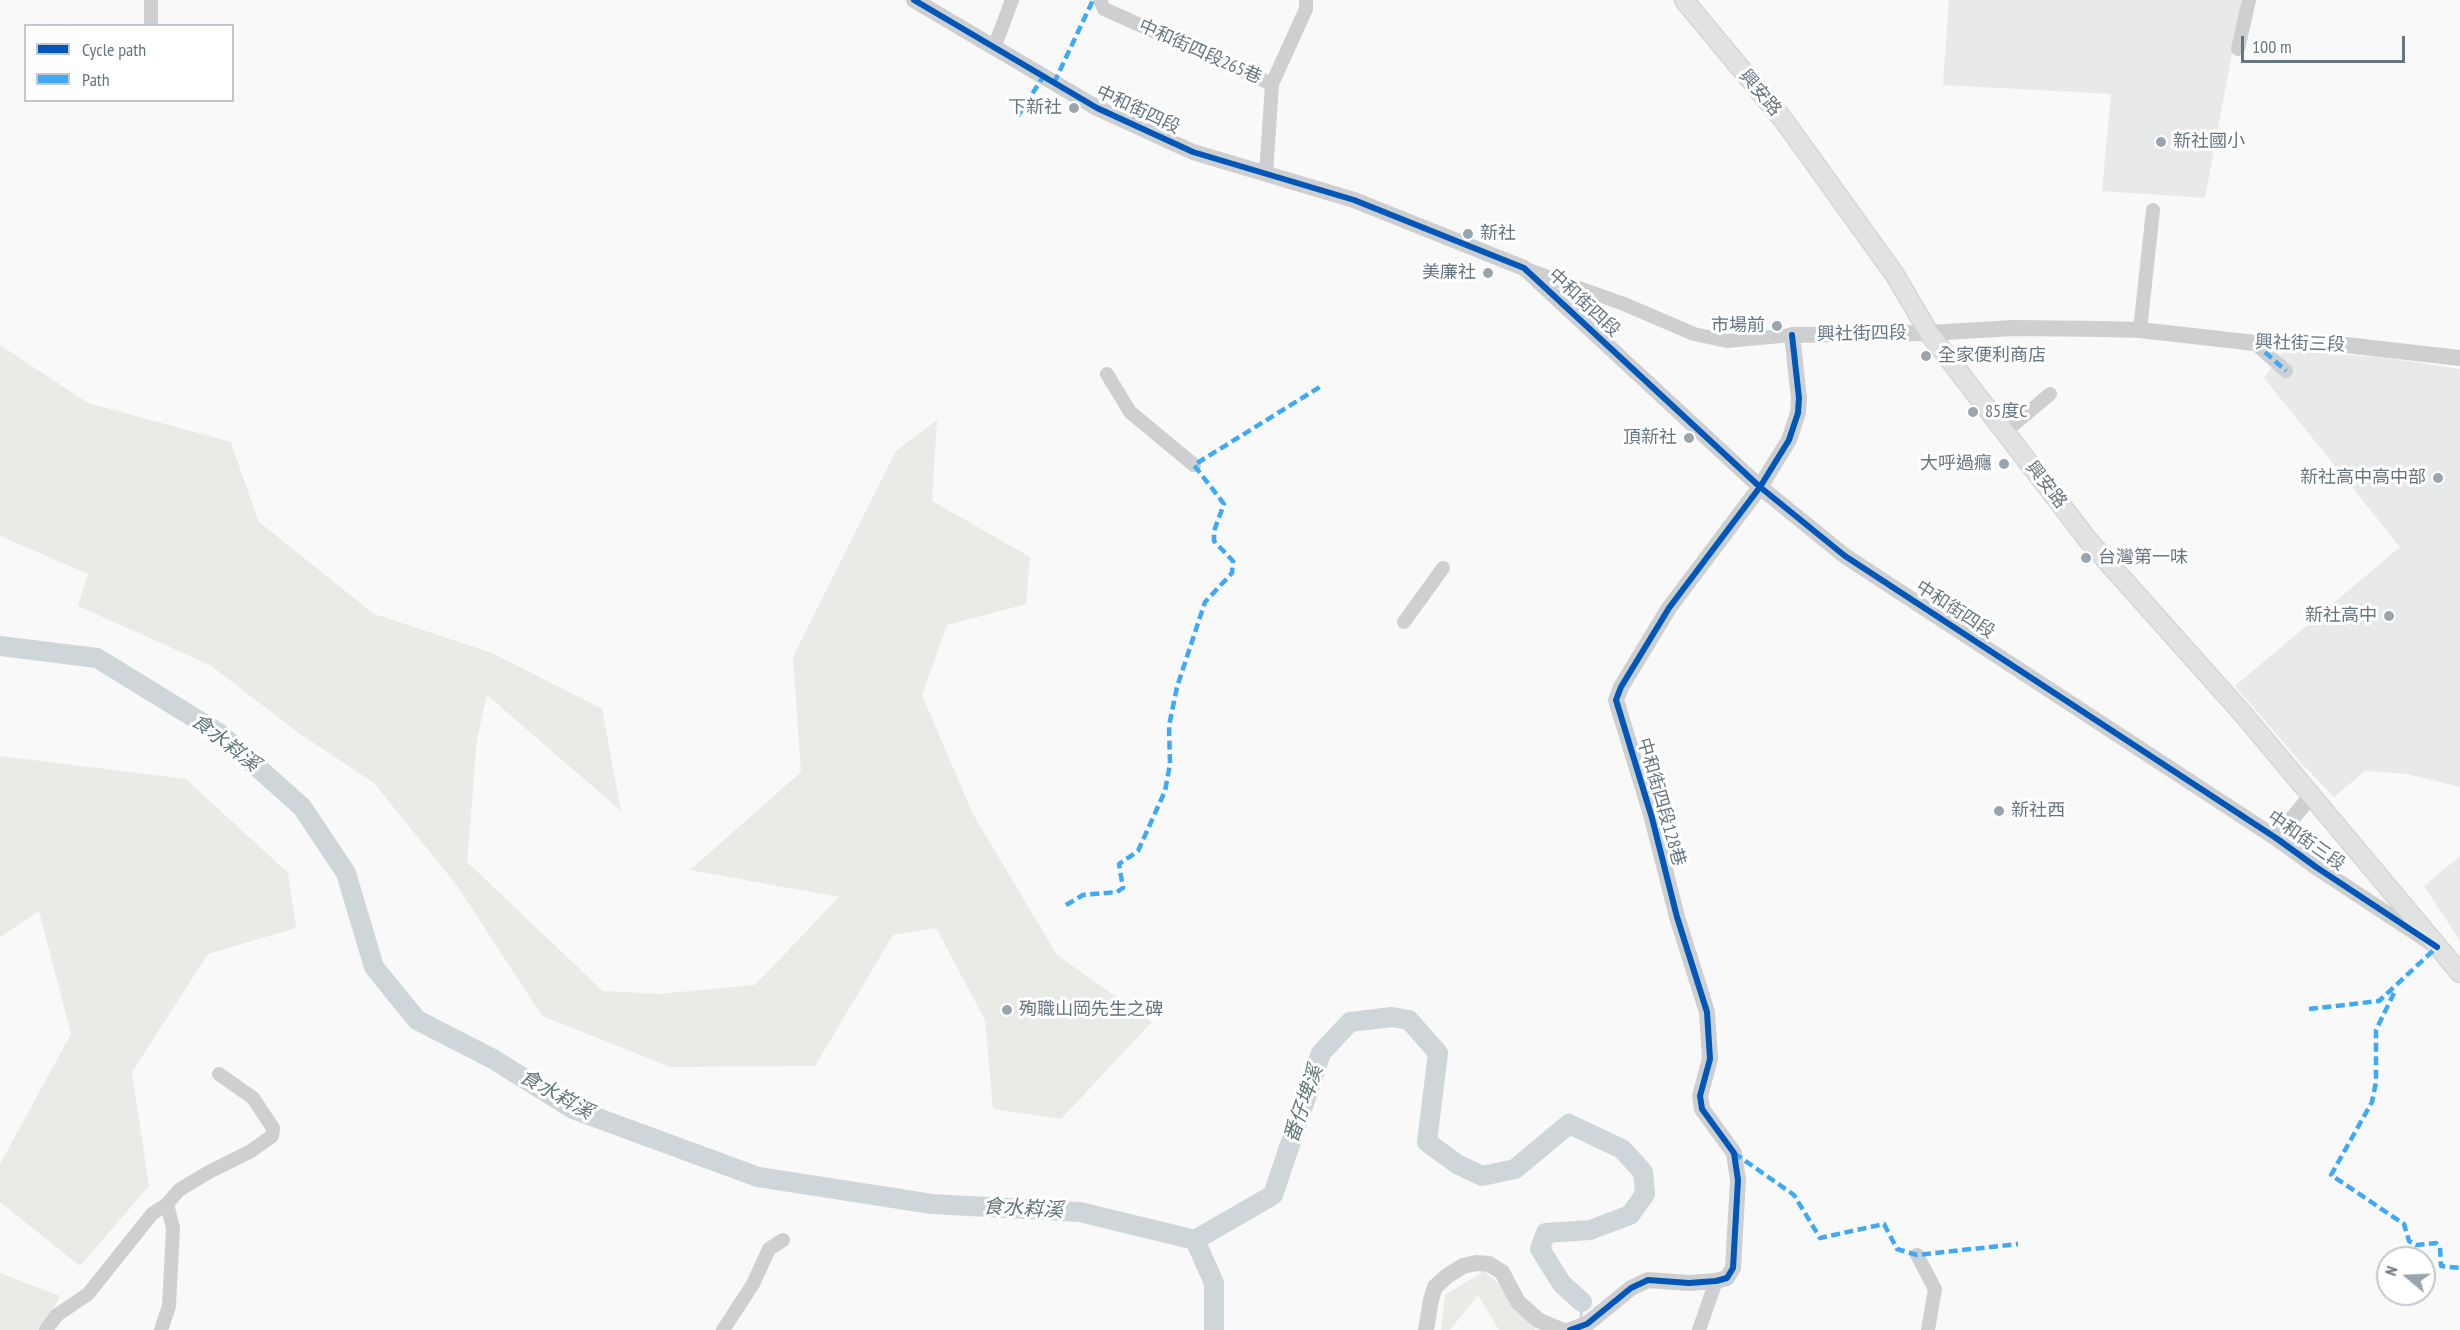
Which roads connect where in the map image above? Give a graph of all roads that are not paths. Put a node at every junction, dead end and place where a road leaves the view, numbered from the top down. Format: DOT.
graph roads {
  1 [pos="151,0"];
  2 [pos="914,0"];
  3 [pos="1011,0"];
  4 [pos="1100,0"];
  5 [pos="1684,0"];
  6 [pos="2249,0"];
  7 [pos="1306,4"];
  8 [pos="151,24"];
  9 [pos="994,48"];
  10 [pos="2238,49"];
  11 [pos="1272,84"];
  12 [pos="1266,174"];
  13 [pos="2153,210"];
  14 [pos="1524,268"];
  15 [pos="2140,330"];
  16 [pos="1929,333"];
  17 [pos="1792,335"];
  18 [pos="2255,343"];
  19 [pos="2460,358"];
  20 [pos="2286,371"];
  21 [pos="1107,374"];
  22 [pos="2050,394"];
  23 [pos="2005,432"];
  24 [pos="1194,465"];
  25 [pos="1760,487"];
  26 [pos="1443,568"];
  27 [pos="1404,622"];
  28 [pos="2156,761"];
  29 [pos="2311,796"];
  30 [pos="2276,838"];
  31 [pos="2437,947"];
  32 [pos="2460,973"];
  33 [pos="219,1074"];
  34 [pos="167,1204"];
  35 [pos="783,1240"];
  36 [pos="1917,1255"];
  37 [pos="1716,1281"];
  38 [pos="46,1330"];
  39 [pos="161,1330"];
  40 [pos="723,1330"];
  41 [pos="1426,1330"];
  42 [pos="1561,1330"];
  43 [pos="1570,1330"];
  44 [pos="1700,1330"];
  45 [pos="1928,1330"];
  1 -- 8 [label="street"];
  2 -- 9 [label="street, 中和街四段"];
  3 -- 9 [label="street"];
  4 -- 11 [label="street, 中和街四段265巷"];
  5 -- 16 [label="main road, 興安路"];
  6 -- 10 [label="street"];
  7 -- 11 [label="street"];
  9 -- 12 [label="street, 中和街四段"];
  11 -- 12 [label="street"];
  12 -- 14 [label="street, 中和街四段"];
  13 -- 15 [label="street"];
  14 -- 17 [label="street, 興社街四段"];
  14 -- 25 [label="street, 中和街四段"];
  15 -- 16 [label="street, 興社街四段"];
  15 -- 18 [label="street, 興社街三段"];
  16 -- 17 [label="street, 興社街四段"];
  16 -- 23 [label="main road, 興安路"];
  17 -- 25 [label="street, 中和街四段128巷"];
  18 -- 19 [label="street, 興社街三段"];
  18 -- 20 [label="street"];
  21 -- 24 [label="street"];
  22 -- 23 [label="street"];
  23 -- 29 [label="main road, 興安路"];
  25 -- 28 [label="street, 中和街四段"];
  25 -- 37 [label="street, 中和街四段128巷"];
  26 -- 27 [label="street"];
  28 -- 30 [label="street, 中和街三段"];
  29 -- 30 [label="street, 中和街三段"];
  29 -- 31 [label="main road, 興安路"];
  30 -- 31 [label="street, 中和街三段"];
  31 -- 32 [label="main road, 中和街三段"];
  33 -- 34 [label="street"];
  34 -- 38 [label="street"];
  34 -- 39 [label="street"];
  35 -- 40 [label="street"];
  36 -- 45 [label="street"];
  37 -- 43 [label="street"];
  37 -- 44 [label="street"];
  41 -- 42 [label="street"];
}
